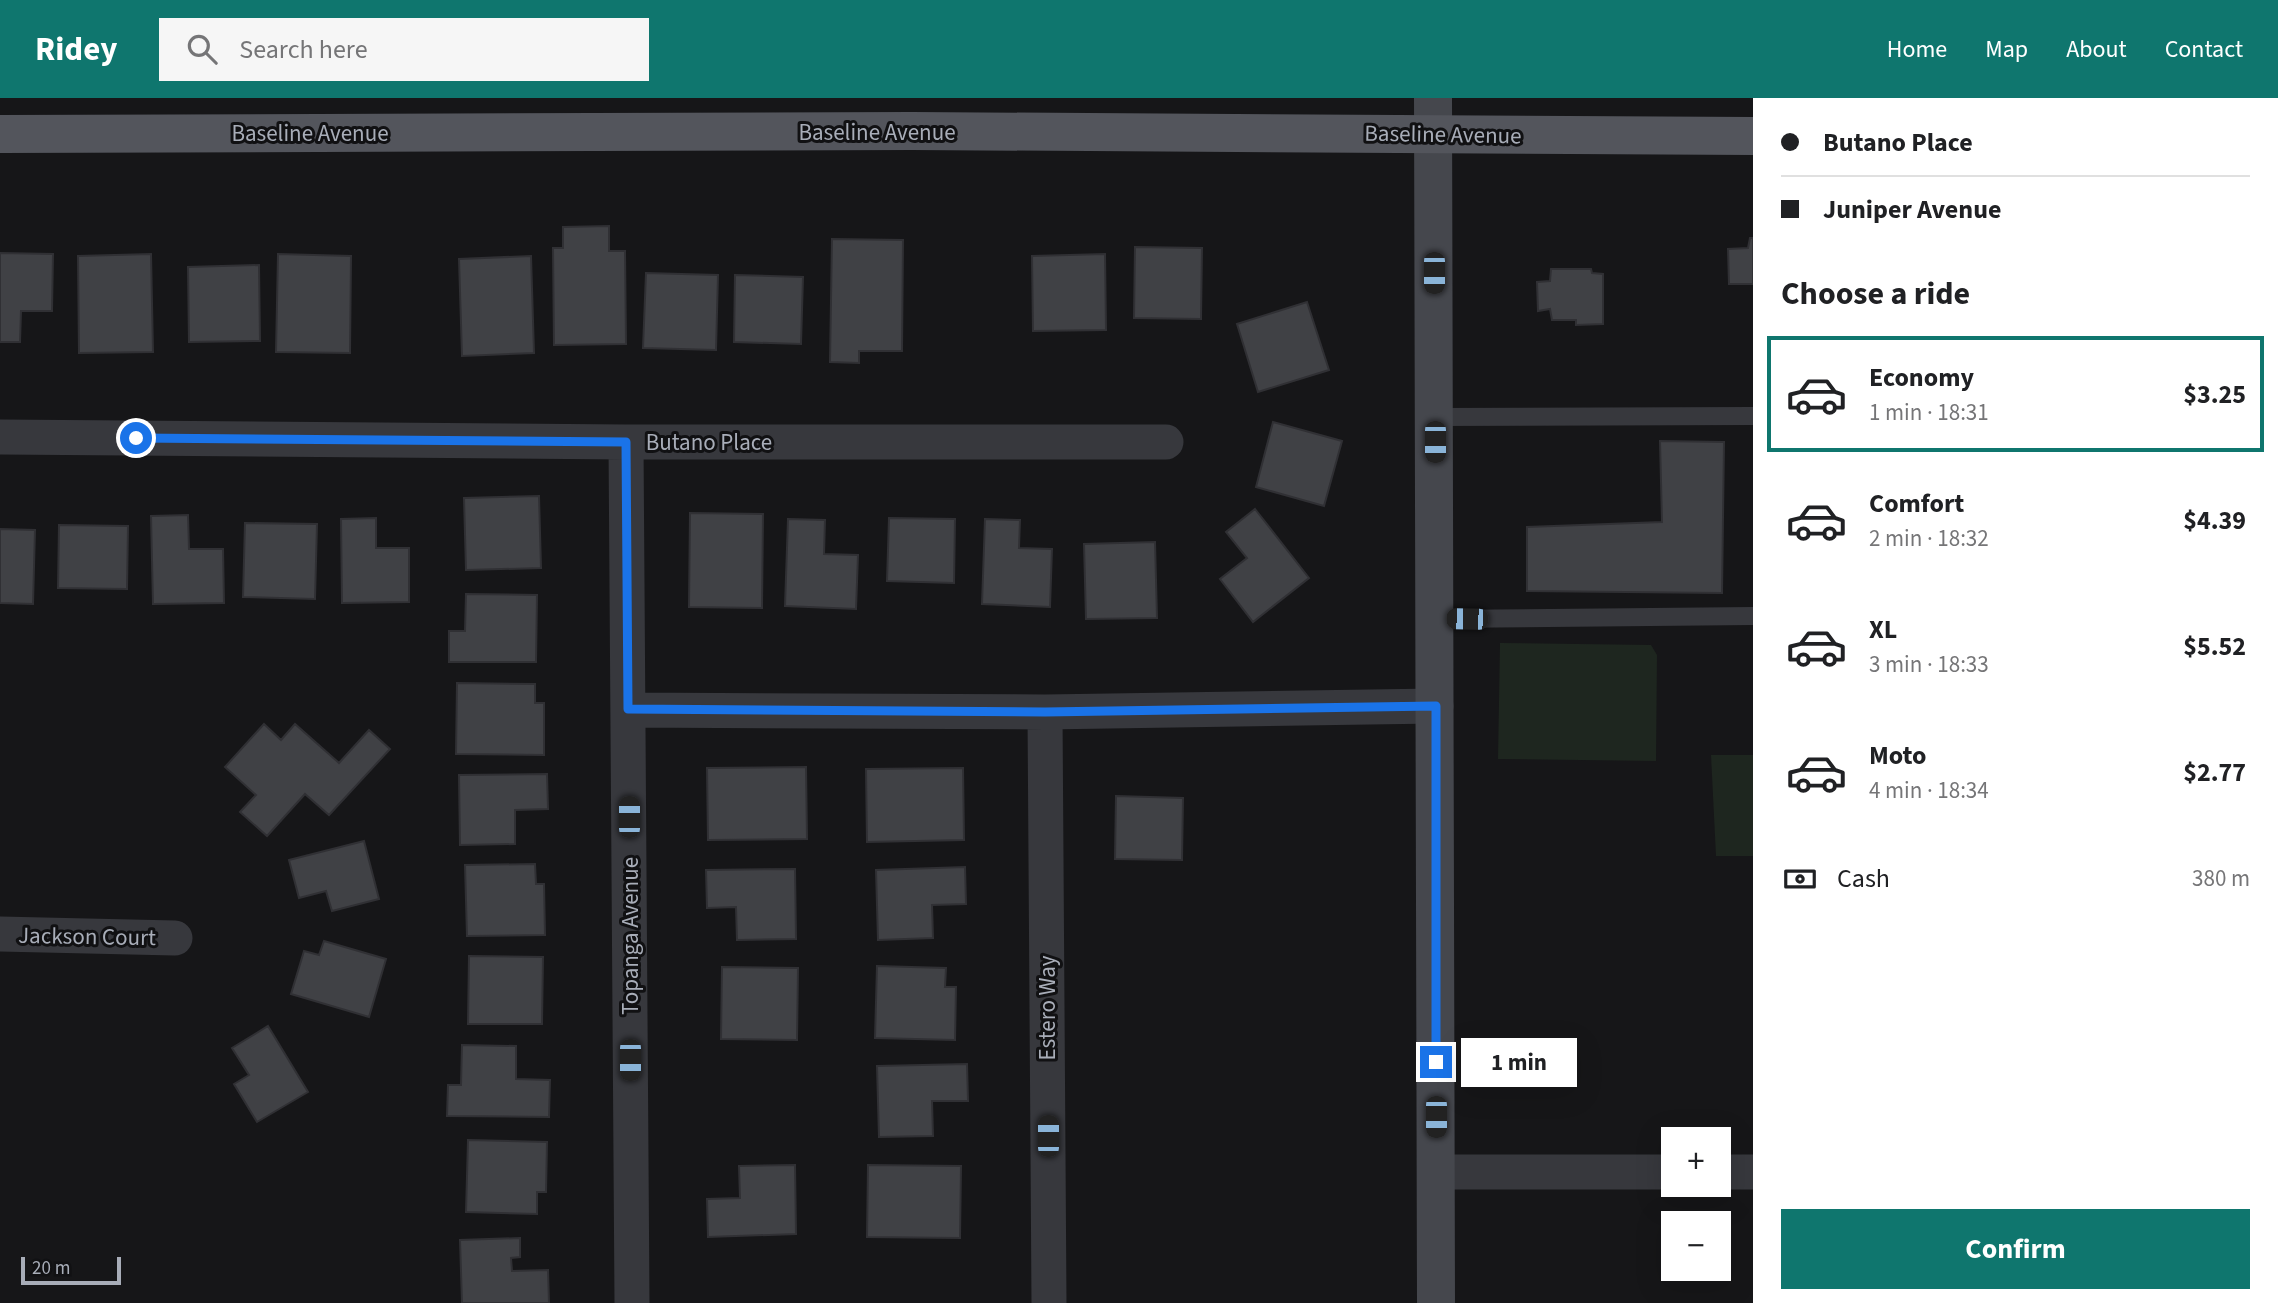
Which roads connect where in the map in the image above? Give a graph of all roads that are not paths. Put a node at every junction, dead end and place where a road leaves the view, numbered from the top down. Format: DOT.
graph roads {
  1 [pos="1433,116"];
  2 [pos="0,134"];
  3 [pos="1753,136"];
  4 [pos="1753,416"];
  5 [pos="1435,417"];
  6 [pos="0,437"];
  7 [pos="626,442"];
  8 [pos="1166,442"];
  9 [pos="1753,616"];
  10 [pos="1435,619"];
  11 [pos="1436,706"];
  12 [pos="628,709"];
  13 [pos="1045,712"];
  14 [pos="0,934"];
  15 [pos="175,938"];
  16 [pos="1436,1172"];
  17 [pos="1661,1172"];
  18 [pos="1731,1172"];
  19 [pos="1753,1172"];
  20 [pos="632,1303"];
  21 [pos="1049,1303"];
  22 [pos="1436,1303"];
  1 -- 2 [label="main road, Baseline Avenue"];
  1 -- 3 [label="main road, Baseline Avenue"];
  1 -- 5 [label="street"];
  4 -- 5 [label="lane"];
  5 -- 10 [label="street"];
  6 -- 7 [label="street, Butano Place"];
  7 -- 8 [label="street, Butano Place"];
  7 -- 12 [label="street, Topanga Avenue"];
  9 -- 10 [label="lane"];
  10 -- 11 [label="street"];
  11 -- 13 [label="street"];
  11 -- 16 [label="street"];
  12 -- 13 [label="street"];
  12 -- 20 [label="street, Topanga Avenue"];
  13 -- 21 [label="street, Estero Way"];
  14 -- 15 [label="street, Jackson Court"];
  16 -- 17 [label="street"];
  16 -- 22 [label="street"];
  18 -- 19 [label="street"];
}
